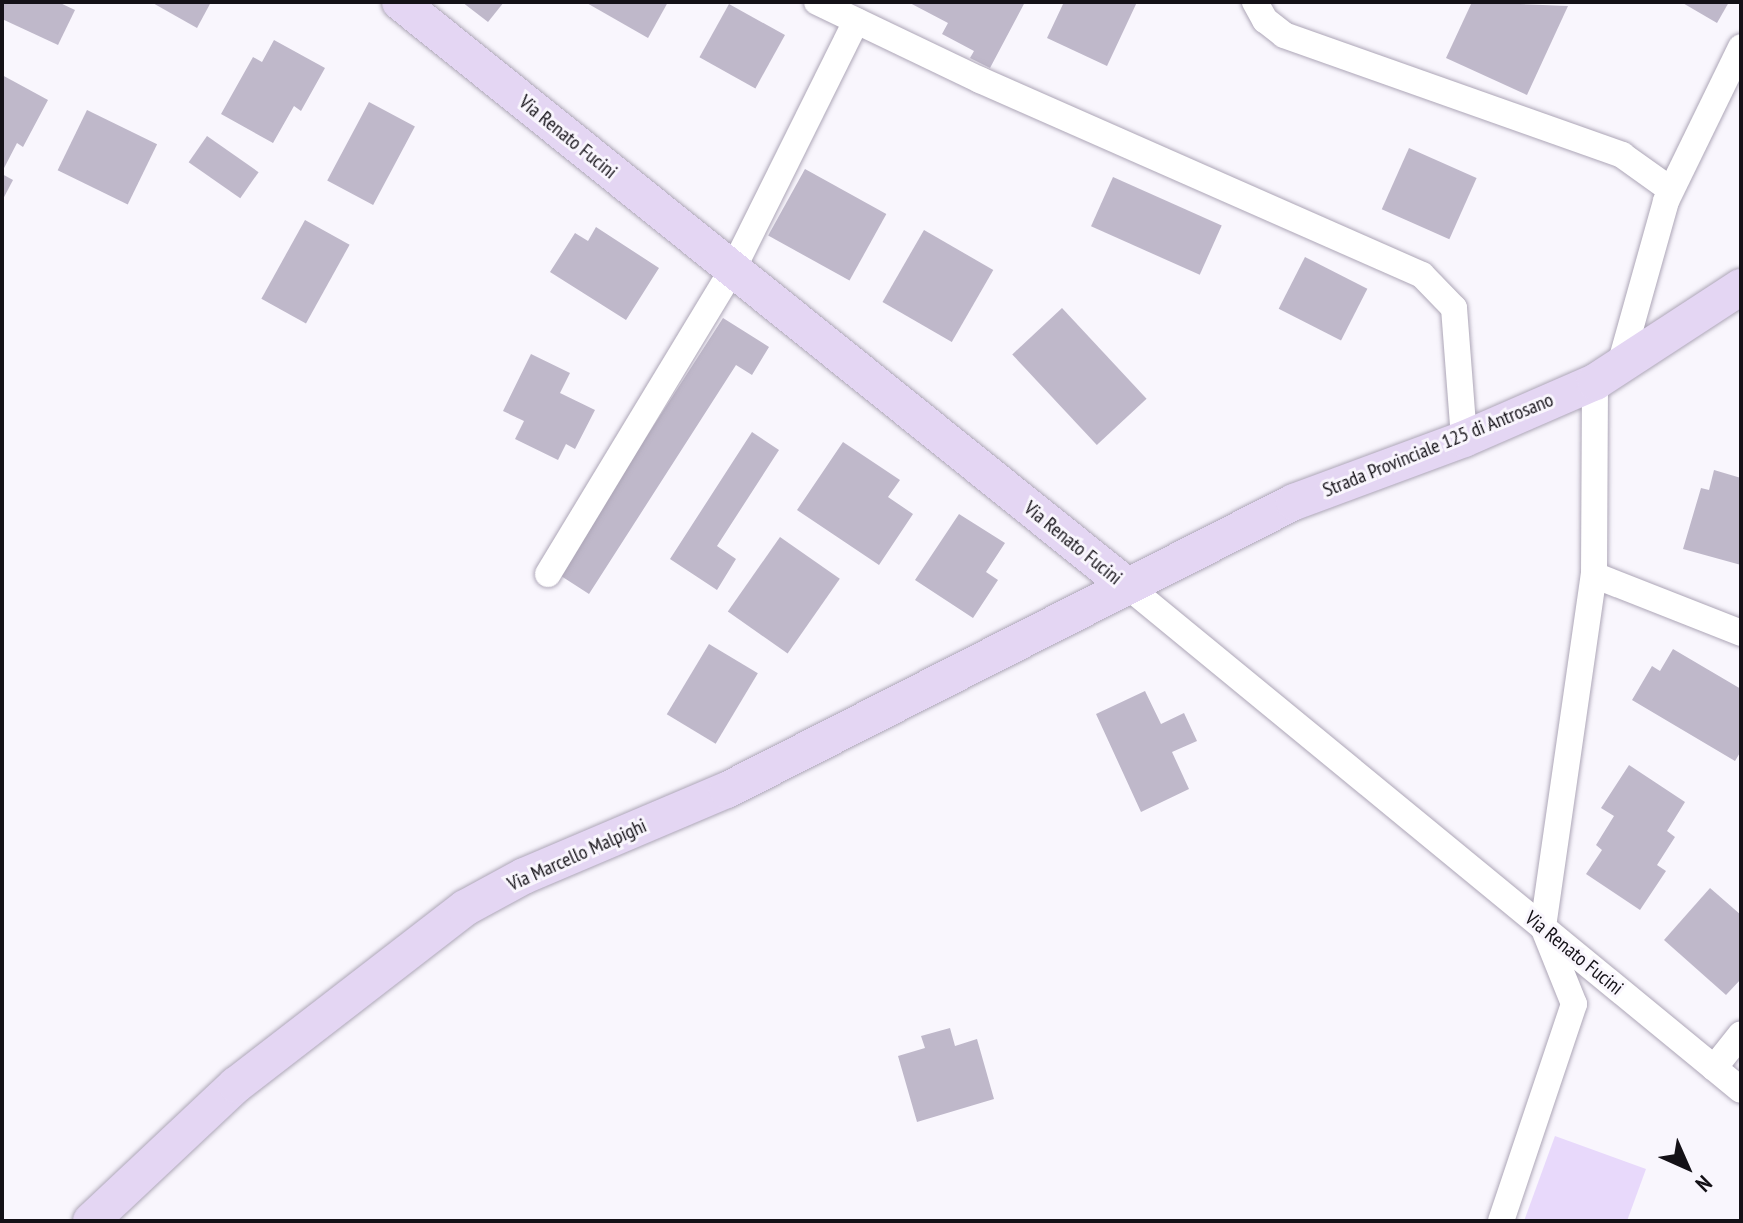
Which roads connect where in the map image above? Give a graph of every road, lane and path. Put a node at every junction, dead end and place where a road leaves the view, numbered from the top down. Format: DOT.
graph roads {
  1 [pos="400,2"];
  2 [pos="817,2"];
  3 [pos="1255,2"];
  4 [pos="856,21"];
  5 [pos="1741,47"];
  6 [pos="1671,190"];
  7 [pos="733,269"];
  8 [pos="1741,287"];
  9 [pos="1608,374"];
  10 [pos="1464,439"];
  11 [pos="548,574"];
  12 [pos="1594,575"];
  13 [pos="1125,584"];
  14 [pos="1741,633"];
  15 [pos="1543,927"];
  16 [pos="1741,1034"];
  17 [pos="1714,1068"];
  18 [pos="1741,1090"];
  19 [pos="91,1221"];
  20 [pos="1501,1221"];
  1 -- 7 [label="main road, Via Renato Fucini"];
  2 -- 4 [label="street"];
  3 -- 6 [label="street"];
  4 -- 7 [label="street"];
  4 -- 10 [label="street"];
  5 -- 6 [label="street"];
  6 -- 9 [label="street"];
  7 -- 11 [label="street"];
  7 -- 13 [label="main road, Via Renato Fucini"];
  8 -- 9 [label="main road, Strada Provinciale 125 di Antrosano"];
  9 -- 10 [label="main road, Strada Provinciale 125 di Antrosano"];
  9 -- 12 [label="street"];
  10 -- 13 [label="main road, Strada Provinciale 125 di Antrosano"];
  12 -- 14 [label="street"];
  12 -- 15 [label="street"];
  13 -- 15 [label="street, Via Renato Fucini"];
  13 -- 19 [label="main road, Via Marcello Malpighi"];
  15 -- 17 [label="street, Via Renato Fucini"];
  15 -- 20 [label="street"];
  16 -- 17 [label="street"];
  17 -- 18 [label="street, Via Renato Fucini"];
}
